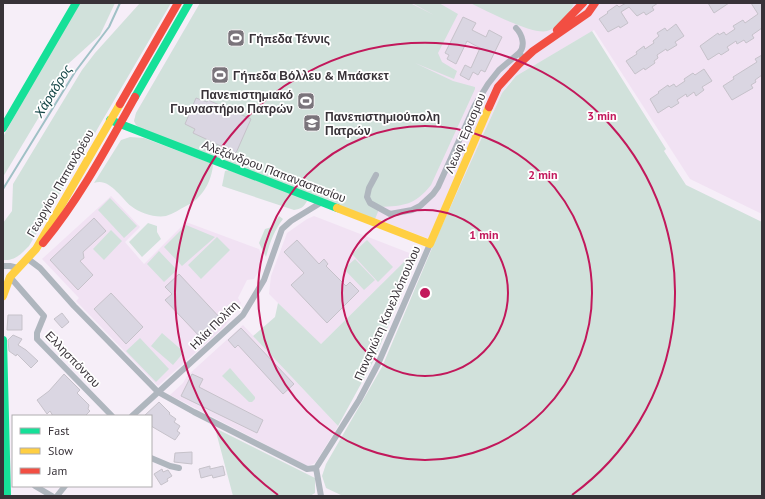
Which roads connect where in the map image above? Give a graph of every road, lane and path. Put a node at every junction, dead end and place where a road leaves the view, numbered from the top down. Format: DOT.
graph roads {
  1 [pos="76,3"];
  2 [pos="178,3"];
  3 [pos="189,3"];
  4 [pos="583,3"];
  5 [pos="596,3"];
  6 [pos="516,28"];
  7 [pos="542,44"];
  8 [pos="522,56"];
  9 [pos="110,120"];
  10 [pos="120,124"];
  11 [pos="3,128"];
  12 [pos="376,175"];
  13 [pos="322,202"];
  14 [pos="430,244"];
  15 [pos="36,249"];
  16 [pos="28,258"];
  17 [pos="3,266"];
  18 [pos="18,268"];
  19 [pos="10,277"];
  20 [pos="3,296"];
  21 [pos="3,340"];
  22 [pos="158,392"];
  23 [pos="111,415"];
  24 [pos="133,415"];
  25 [pos="152,458"];
  26 [pos="178,468"];
  27 [pos="316,468"];
  28 [pos="9,476"];
  29 [pos="38,487"];
  30 [pos="64,487"];
  31 [pos="7,496"];
  32 [pos="52,496"];
  33 [pos="57,496"];
  34 [pos="321,496"];
  1 -- 11 [label="street"];
  2 -- 9 [label="street, Γεωργίου Παπανδρέου"];
  3 -- 10 [label="street, Γεωργίου Παπανδρέου"];
  4 -- 7 [label="street"];
  5 -- 7 [label="street"];
  6 -- 8 [label="street"];
  7 -- 8 [label="street, Λεωφ. Έρασμου"];
  8 -- 12 [label="street"];
  8 -- 14 [label="street, Λεωφ. Έρασμου"];
  9 -- 10 [label="street, Αλεξάνδρου Παπαναστασίου"];
  9 -- 15 [label="street, Γεωργίου Παπανδρέου"];
  10 -- 13 [label="street, Αλεξάνδρου Παπαναστασίου"];
  10 -- 15 [label="street, Γεωργίου Παπανδρέου"];
  13 -- 14 [label="street, Αλεξάνδρου Παπαναστασίου"];
  13 -- 22 [label="street, Ηλία Πολίτη"];
  14 -- 27 [label="street, Παναγιώτη Κανελλόπουλου"];
  15 -- 16 [label="street"];
  16 -- 18 [label="street"];
  16 -- 22 [label="street"];
  17 -- 18 [label="street"];
  18 -- 19 [label="street"];
  19 -- 20 [label="street"];
  19 -- 23 [label="street, Ελλησπόντου"];
  21 -- 28 [label="street"];
  22 -- 24 [label="street, Ηλία Πολίτη"];
  22 -- 27 [label="street"];
  25 -- 26 [label="street"];
  27 -- 34 [label="street"];
  28 -- 31 [label="street"];
  29 -- 32 [label="street"];
  30 -- 33 [label="street"];
}
